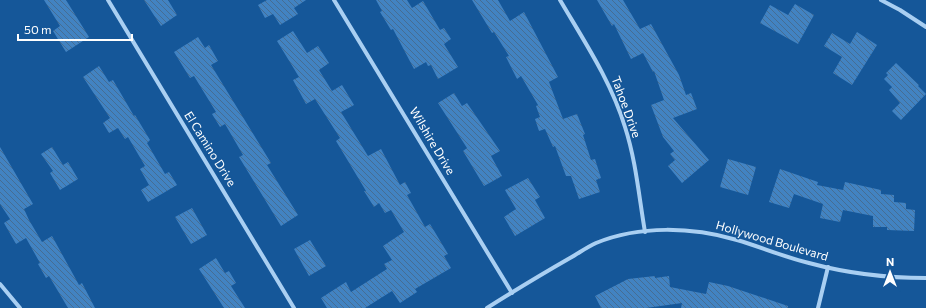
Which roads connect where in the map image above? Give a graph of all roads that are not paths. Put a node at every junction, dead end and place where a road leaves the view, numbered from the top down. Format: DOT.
graph roads {
  1 [pos="108,0"];
  2 [pos="334,0"];
  3 [pos="560,0"];
  4 [pos="881,0"];
  5 [pos="926,27"];
  6 [pos="645,232"];
  7 [pos="828,267"];
  8 [pos="926,278"];
  9 [pos="0,284"];
  10 [pos="512,293"];
  11 [pos="20,308"];
  12 [pos="294,308"];
  13 [pos="487,308"];
  14 [pos="818,308"];
  1 -- 12 [label="street, El Camino Drive"];
  2 -- 10 [label="street, Wilshire Drive"];
  3 -- 6 [label="street, Tahoe Drive"];
  4 -- 5 [label="street"];
  6 -- 7 [label="street, Hollywood Boulevard"];
  6 -- 10 [label="street, Hollywood Boulevard"];
  7 -- 8 [label="street, Hollywood Boulevard"];
  7 -- 14 [label="street"];
  9 -- 11 [label="street"];
  10 -- 13 [label="street, Hollywood Boulevard"];
}
